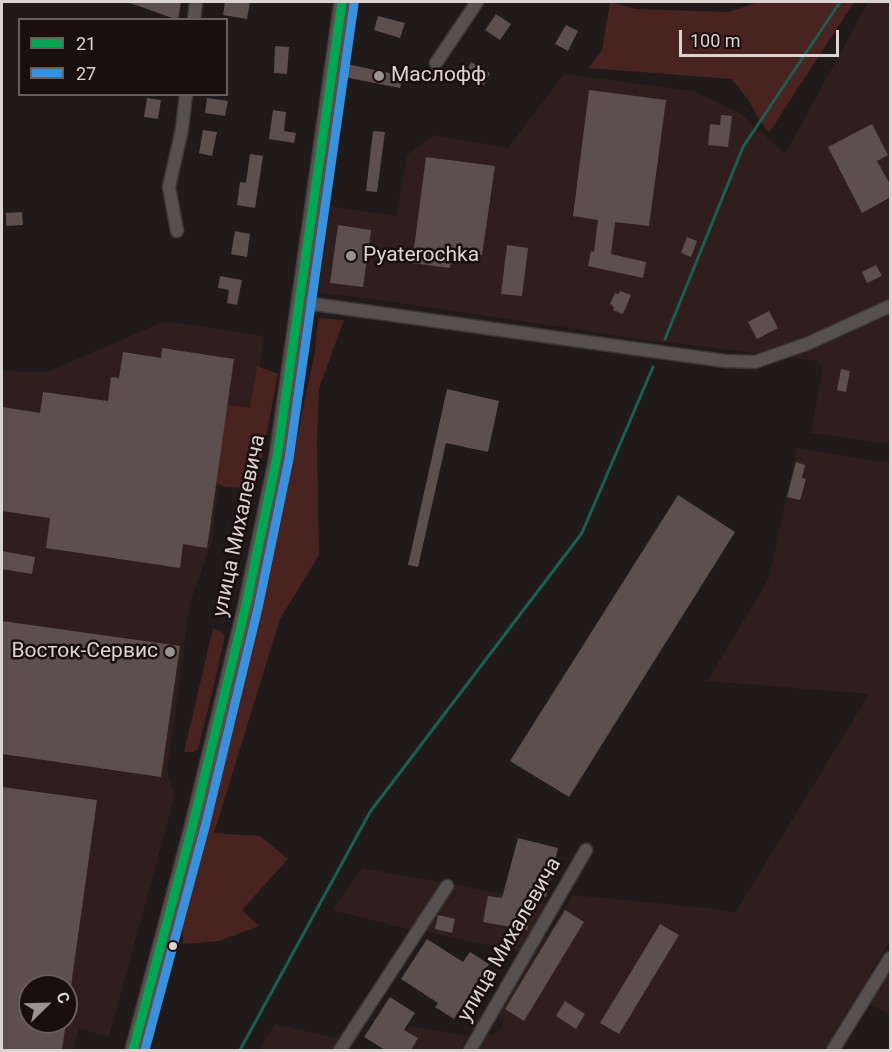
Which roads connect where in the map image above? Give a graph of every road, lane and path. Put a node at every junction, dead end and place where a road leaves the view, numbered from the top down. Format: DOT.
graph roads {
  1 [pos="196,2"];
  2 [pos="342,2"];
  3 [pos="477,2"];
  4 [pos="194,18"];
  5 [pos="436,63"];
  6 [pos="186,96"];
  7 [pos="177,231"];
  8 [pos="299,302"];
  9 [pos="891,306"];
  10 [pos="586,850"];
  11 [pos="447,886"];
  12 [pos="891,958"];
  13 [pos="133,1050"];
  14 [pos="340,1050"];
  15 [pos="470,1050"];
  16 [pos="833,1050"];
  1 -- 4 [label="street"];
  2 -- 8 [label="street, улица Михалевича"];
  3 -- 5 [label="street"];
  6 -- 7 [label="street"];
  8 -- 9 [label="street"];
  8 -- 13 [label="street, улица Михалевича"];
  10 -- 15 [label="street, улица Михалевича"];
  11 -- 14 [label="street"];
  12 -- 16 [label="street"];
}
